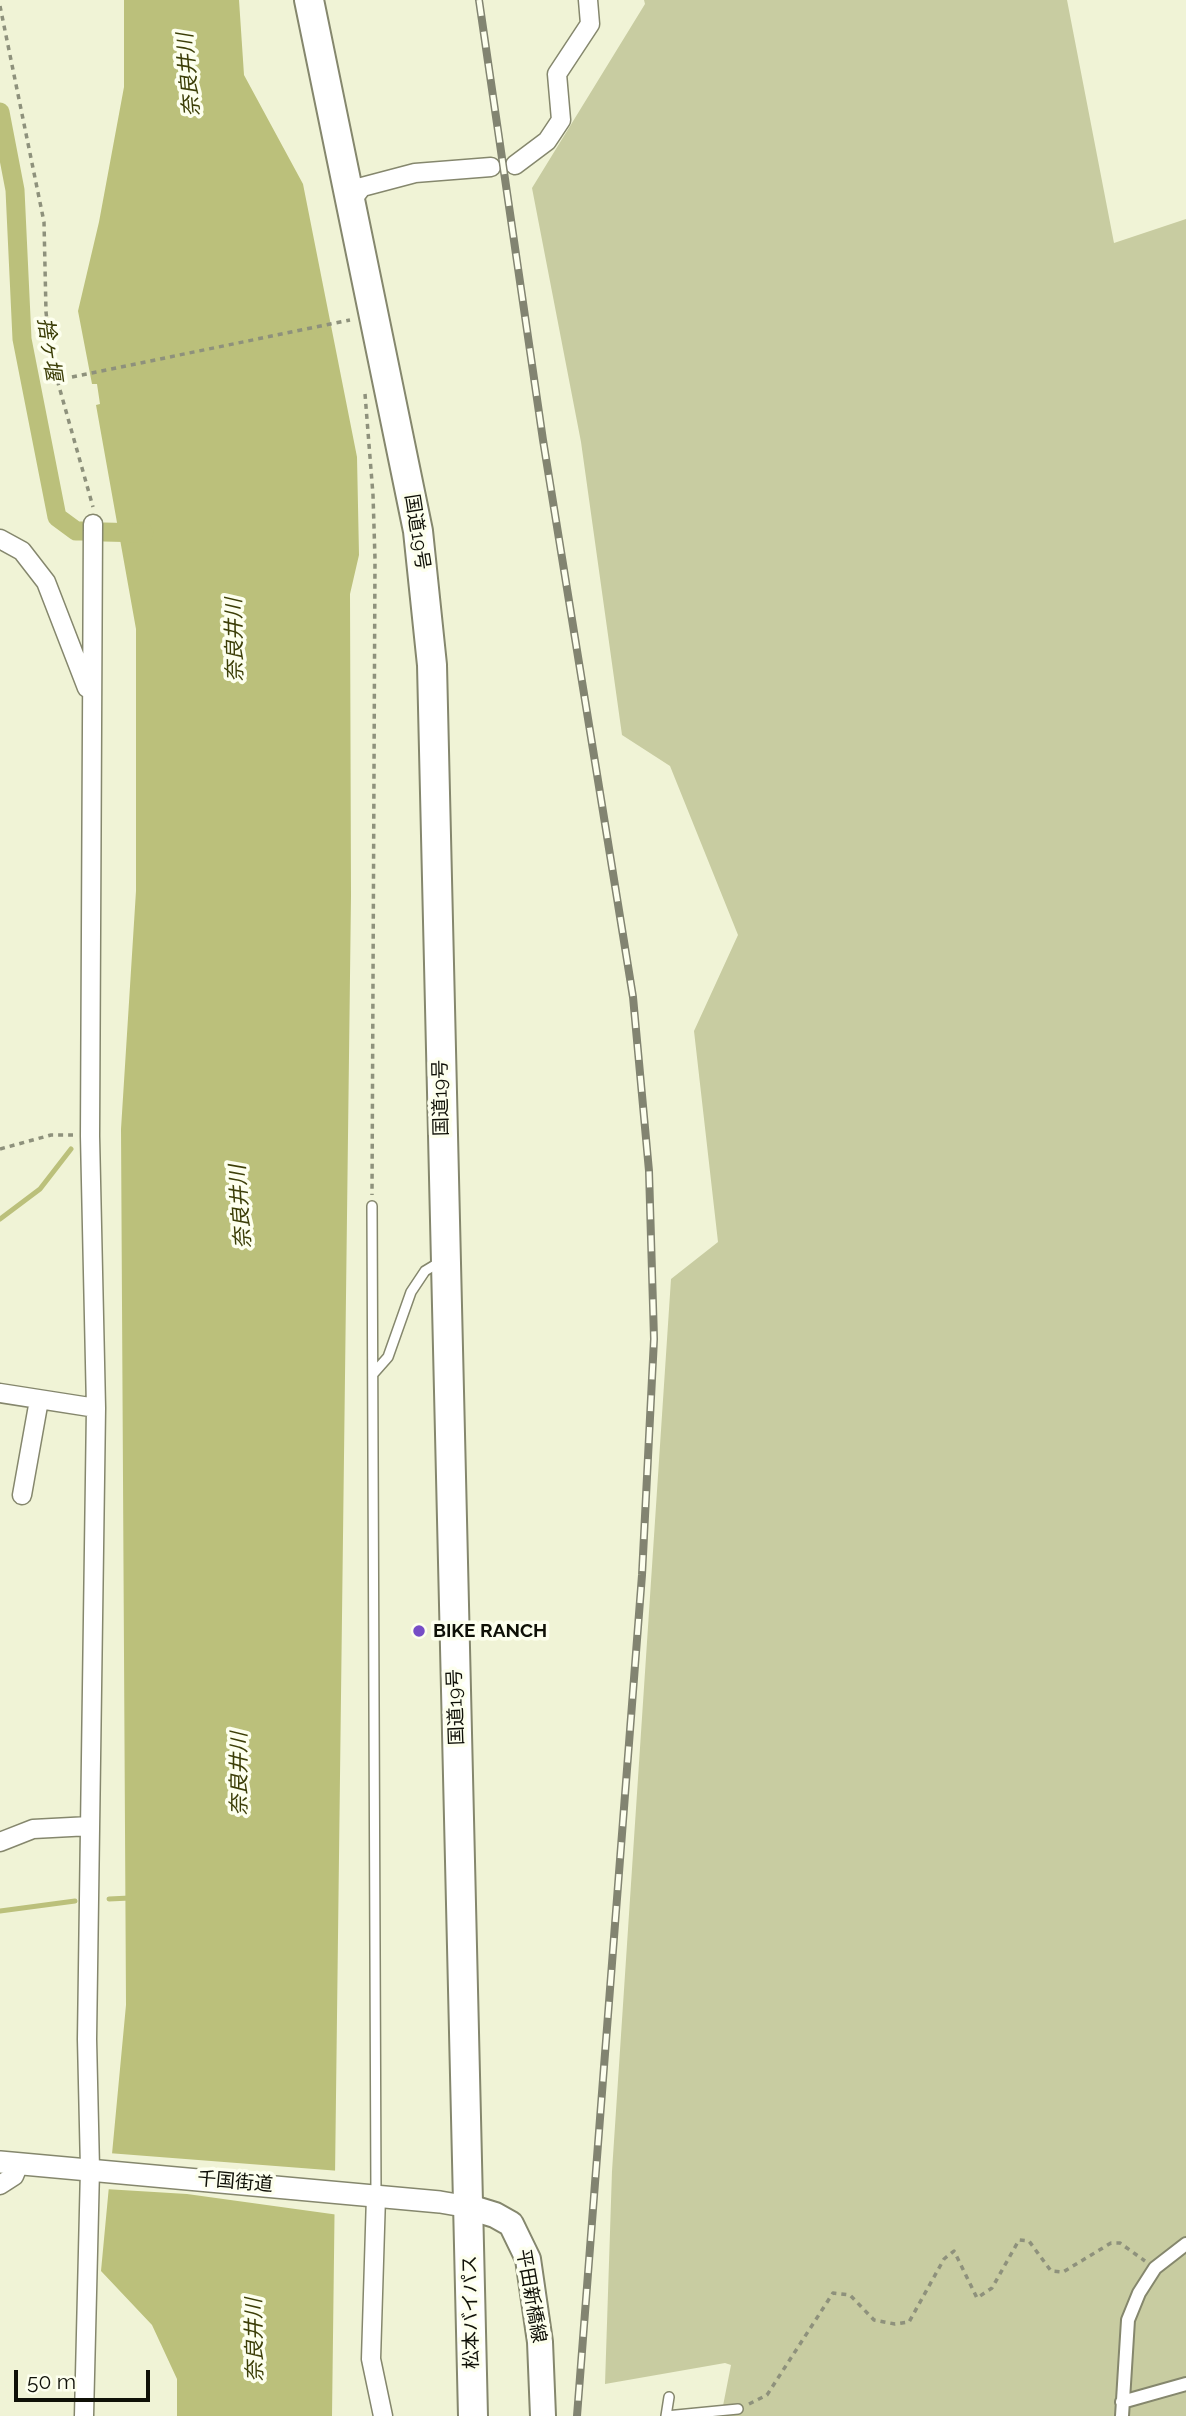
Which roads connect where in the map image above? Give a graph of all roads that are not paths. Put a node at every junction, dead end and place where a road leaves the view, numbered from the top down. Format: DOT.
graph roads {
  1 [pos="309,0"];
  2 [pos="588,0"];
  3 [pos="515,165"];
  4 [pos="491,167"];
  5 [pos="352,200"];
  6 [pos="93,523"];
  7 [pos="0,539"];
  8 [pos="91,698"];
  9 [pos="372,1206"];
  10 [pos="444,1259"];
  11 [pos="373,1374"];
  12 [pos="0,1393"];
  13 [pos="39,1400"];
  14 [pos="96,1408"];
  15 [pos="22,1495"];
  16 [pos="89,1826"];
  17 [pos="0,1842"];
  18 [pos="9,2163"];
  19 [pos="95,2170"];
  20 [pos="0,2185"];
  21 [pos="370,2195"];
  22 [pos="469,2207"];
  23 [pos="1186,2244"];
  24 [pos="1186,2384"];
  25 [pos="669,2397"];
  26 [pos="1122,2402"];
  27 [pos="738,2409"];
  28 [pos="85,2416"];
  29 [pos="383,2416"];
  30 [pos="473,2416"];
  31 [pos="543,2416"];
  32 [pos="666,2416"];
  33 [pos="1122,2416"];
  1 -- 5 [label="highway, 国道19号"];
  2 -- 3 [label="street"];
  4 -- 5 [label="street"];
  5 -- 10 [label="highway, 国道19号"];
  6 -- 8 [label="street"];
  7 -- 8 [label="street"];
  8 -- 14 [label="street"];
  9 -- 11 [label="lane"];
  10 -- 11 [label="lane"];
  10 -- 22 [label="highway, 国道19号"];
  11 -- 21 [label="lane"];
  12 -- 13 [label="street"];
  13 -- 14 [label="street"];
  13 -- 15 [label="street"];
  14 -- 16 [label="street"];
  16 -- 17 [label="street"];
  16 -- 19 [label="street"];
  18 -- 19 [label="street, 千国街道"];
  18 -- 20 [label="street"];
  19 -- 21 [label="street, 千国街道"];
  19 -- 28 [label="street"];
  21 -- 22 [label="street, 千国街道"];
  21 -- 29 [label="street"];
  22 -- 30 [label="highway, 松本バイパス"];
  22 -- 31 [label="main road, 平田新橋線"];
  23 -- 26 [label="street"];
  24 -- 26 [label="street"];
  25 -- 32 [label="lane"];
  26 -- 33 [label="street"];
  27 -- 32 [label="lane"];
}
